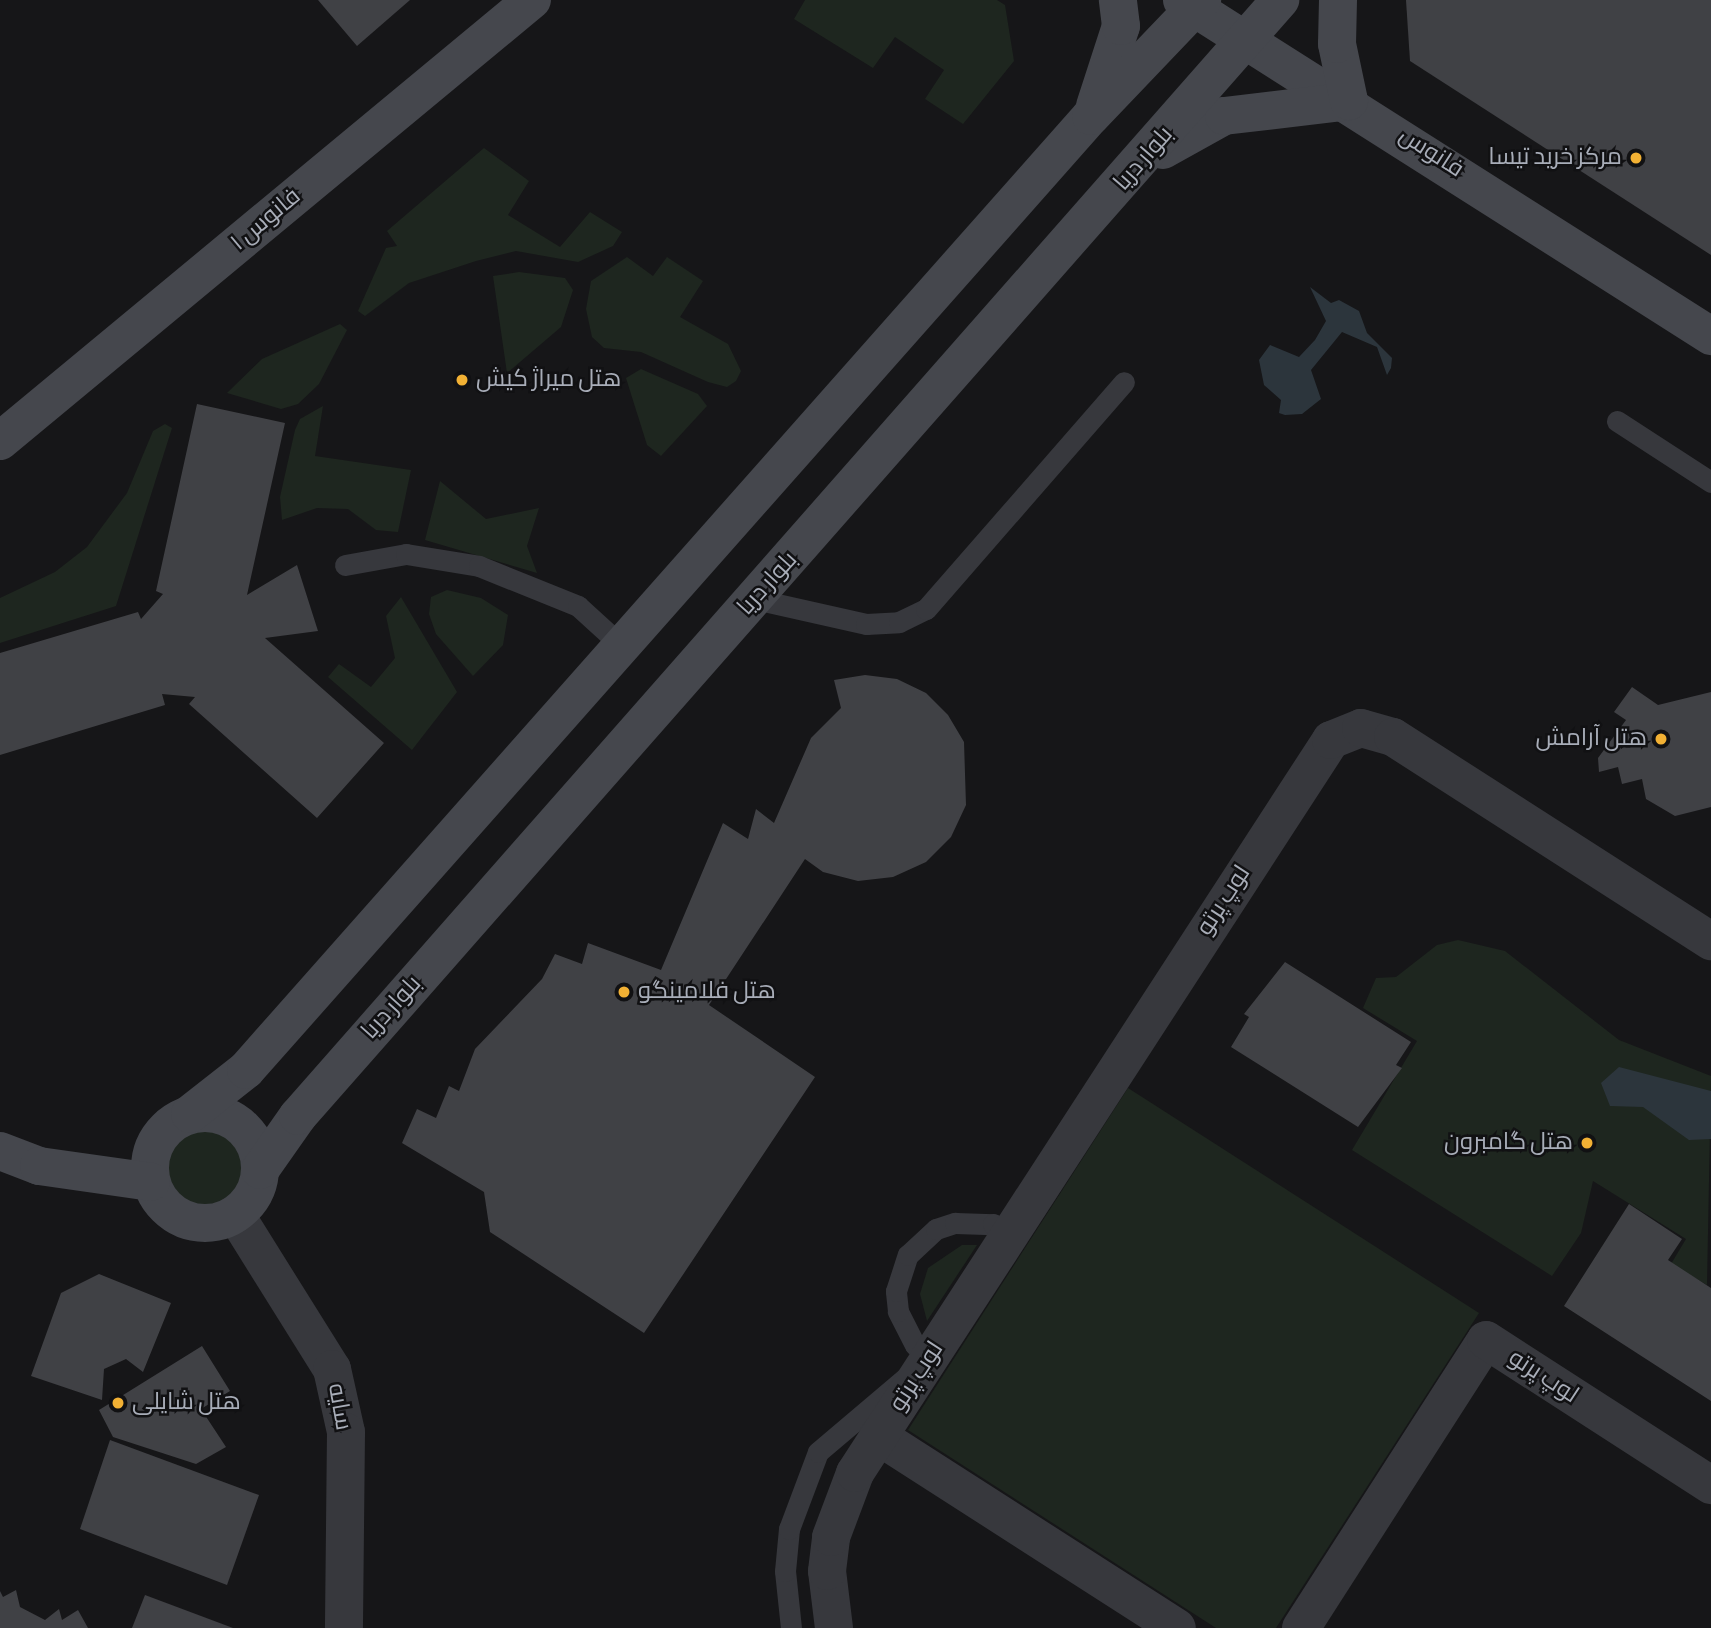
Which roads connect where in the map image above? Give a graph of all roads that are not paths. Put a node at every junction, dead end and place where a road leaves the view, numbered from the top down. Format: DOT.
graph roads {
  1 [pos="532,0"];
  2 [pos="1118,0"];
  3 [pos="1280,0"];
  4 [pos="1338,0"];
  5 [pos="1193,3"];
  6 [pos="1246,39"];
  7 [pos="1349,101"];
  8 [pos="1091,116"];
  9 [pos="1142,161"];
  10 [pos="1711,335"];
  11 [pos="1124,382"];
  12 [pos="1617,421"];
  13 [pos="0,441"];
  14 [pos="1711,482"];
  15 [pos="345,565"];
  16 [pos="755,599"];
  17 [pos="622,646"];
  18 [pos="1711,941"];
  19 [pos="190,1114"];
  20 [pos="0,1151"];
  21 [pos="260,1170"];
  22 [pos="151,1182"];
  23 [pos="235,1214"];
  24 [pos="1010,1232"];
  25 [pos="930,1357"];
  26 [pos="878,1436"];
  27 [pos="1711,1485"];
  28 [pos="344,1628"];
  29 [pos="791,1628"];
  30 [pos="834,1628"];
  31 [pos="1177,1628"];
  32 [pos="1301,1628"];
  1 -- 13 [label="main road, فانوس ۱"];
  2 -- 8 [label="main road"];
  3 -- 6 [label="main road, بلوار دریا"];
  4 -- 7 [label="main road"];
  5 -- 6 [label="main road, فانوس"];
  5 -- 8 [label="main road"];
  6 -- 7 [label="main road, فانوس"];
  6 -- 9 [label="main road, بلوار دریا"];
  7 -- 9 [label="main road"];
  7 -- 10 [label="main road, فانوس"];
  8 -- 17 [label="main road"];
  9 -- 16 [label="main road, بلوار دریا"];
  11 -- 16 [label="lane"];
  12 -- 14 [label="lane"];
  15 -- 17 [label="lane"];
  16 -- 21 [label="main road, بلوار دریا"];
  17 -- 19 [label="main road"];
  18 -- 24 [label="street, لوپ پرتو"];
  19 -- 21 [label="main road"];
  19 -- 22 [label="main road"];
  20 -- 22 [label="main road"];
  21 -- 23 [label="main road"];
  22 -- 23 [label="main road"];
  23 -- 28 [label="street, سایه"];
  24 -- 25 [label="street, لوپ پرتو"];
  24 -- 25 [label="lane"];
  25 -- 26 [label="street, لوپ پرتو"];
  25 -- 29 [label="lane"];
  26 -- 30 [label="street, لوپ پرتو"];
  26 -- 31 [label="street, لوپ پرتو"];
  27 -- 32 [label="street, لوپ پرتو"];
}
